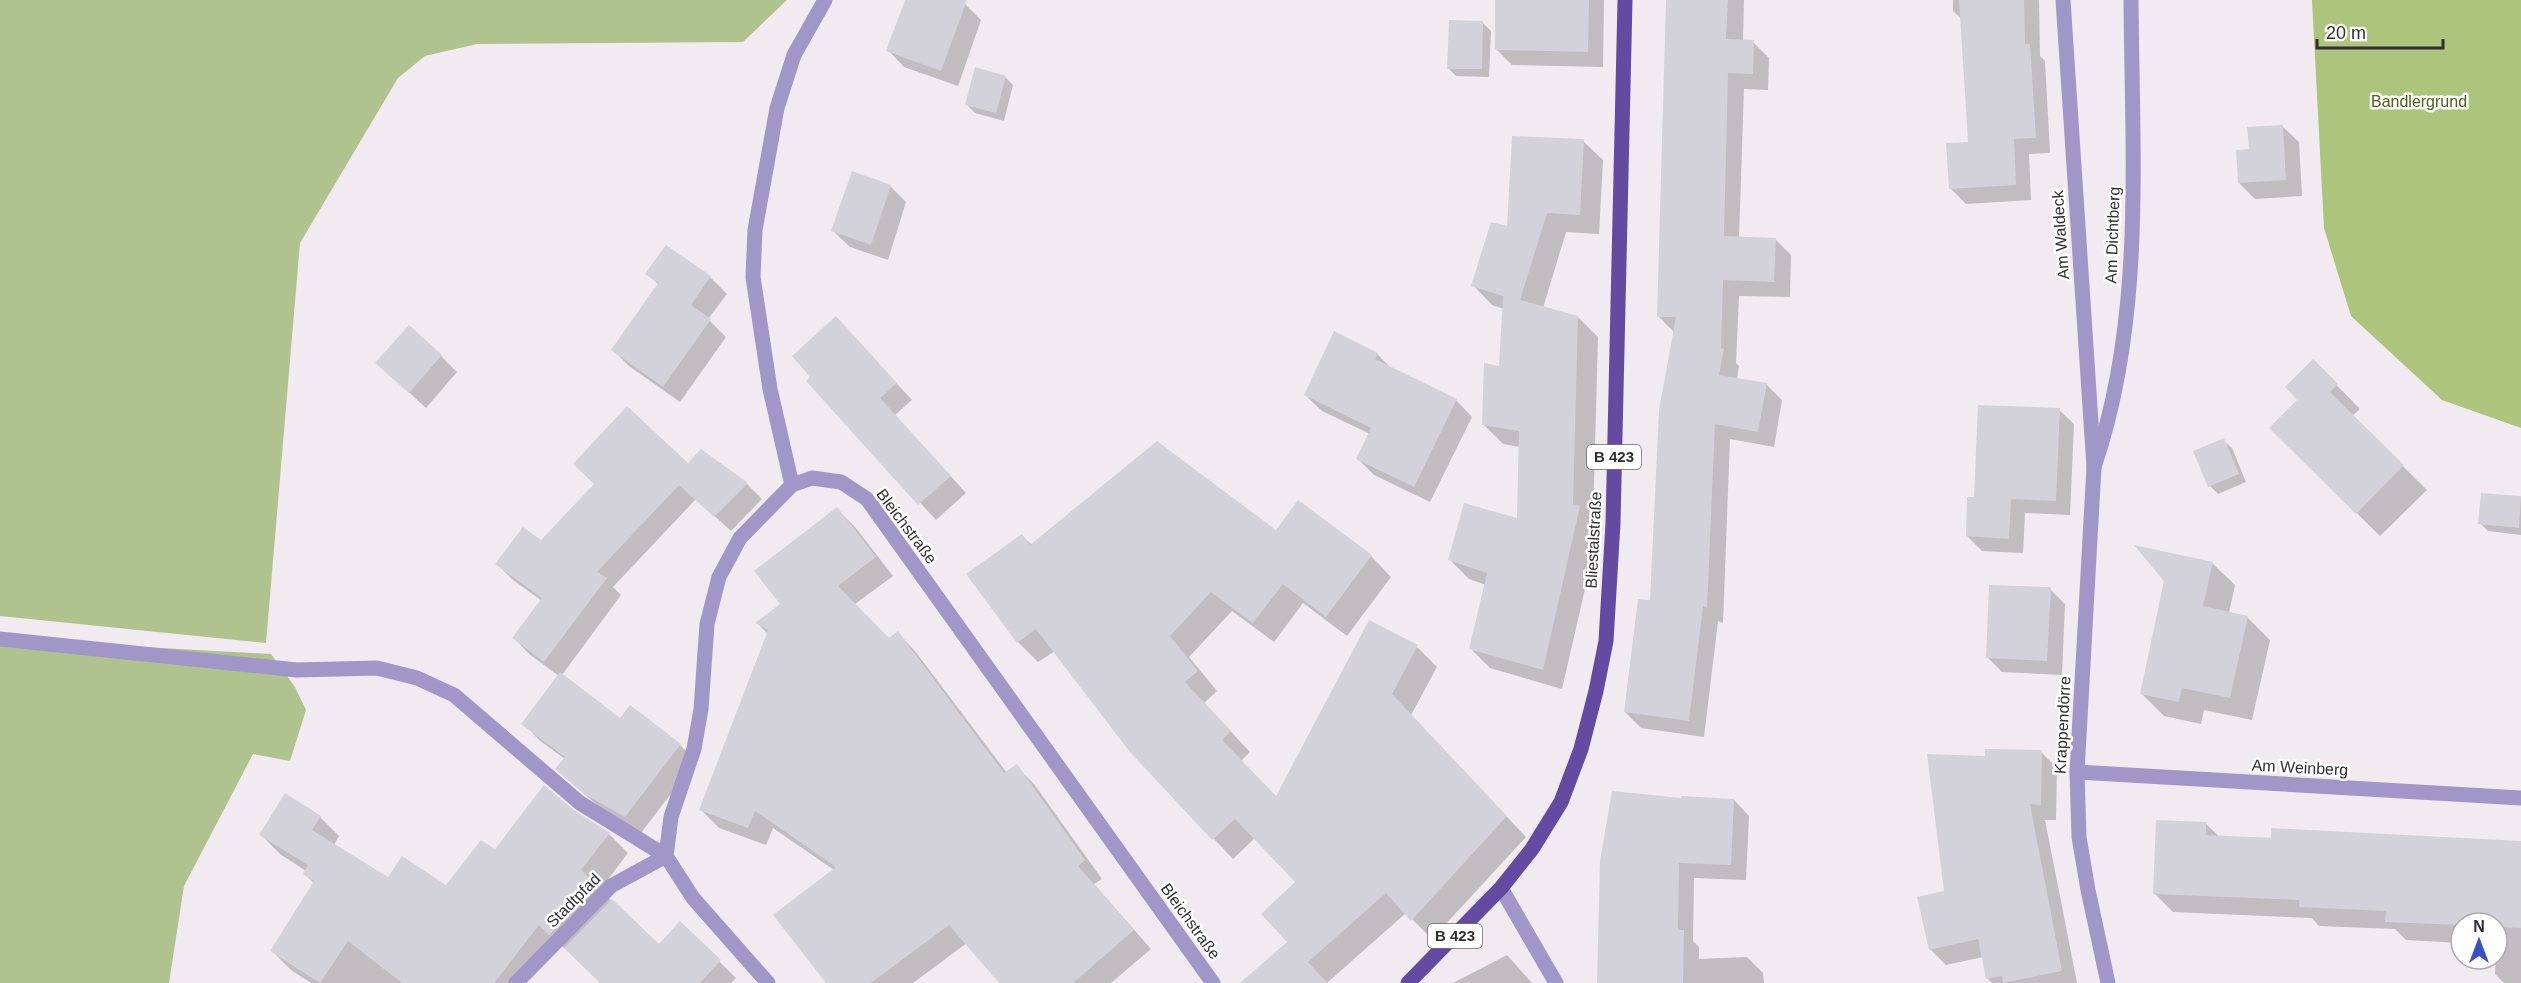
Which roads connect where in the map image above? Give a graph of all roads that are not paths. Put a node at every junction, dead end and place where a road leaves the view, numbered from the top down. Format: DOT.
graph roads {
  1 [pos="825,0"];
  2 [pos="1625,0"];
  3 [pos="2063,0"];
  4 [pos="2131,0"];
  5 [pos="2094,467"];
  6 [pos="792,485"];
  7 [pos="0,639"];
  8 [pos="2077,772"];
  9 [pos="2521,798"];
  10 [pos="666,856"];
  11 [pos="1501,888"];
  12 [pos="516,983"];
  13 [pos="768,983"];
  14 [pos="1213,983"];
  15 [pos="1408,983"];
  16 [pos="1556,983"];
  17 [pos="2108,983"];
  1 -- 6 [label="street"];
  2 -- 11 [label="main road, Bliestalstraße / B 423"];
  3 -- 5 [label="street, Am Waldeck"];
  4 -- 5 [label="street, Am Dichtberg"];
  5 -- 8 [label="street, Krappendörre"];
  6 -- 10 [label="street"];
  6 -- 14 [label="street, Bleichstraße"];
  7 -- 10 [label="street"];
  8 -- 9 [label="street, Am Weinberg"];
  8 -- 17 [label="street, Krappendörre"];
  10 -- 12 [label="street, Stadtpfad"];
  10 -- 13 [label="street"];
  11 -- 15 [label="main road, Bliestalstraße / B 423"];
  11 -- 16 [label="street"];
}
